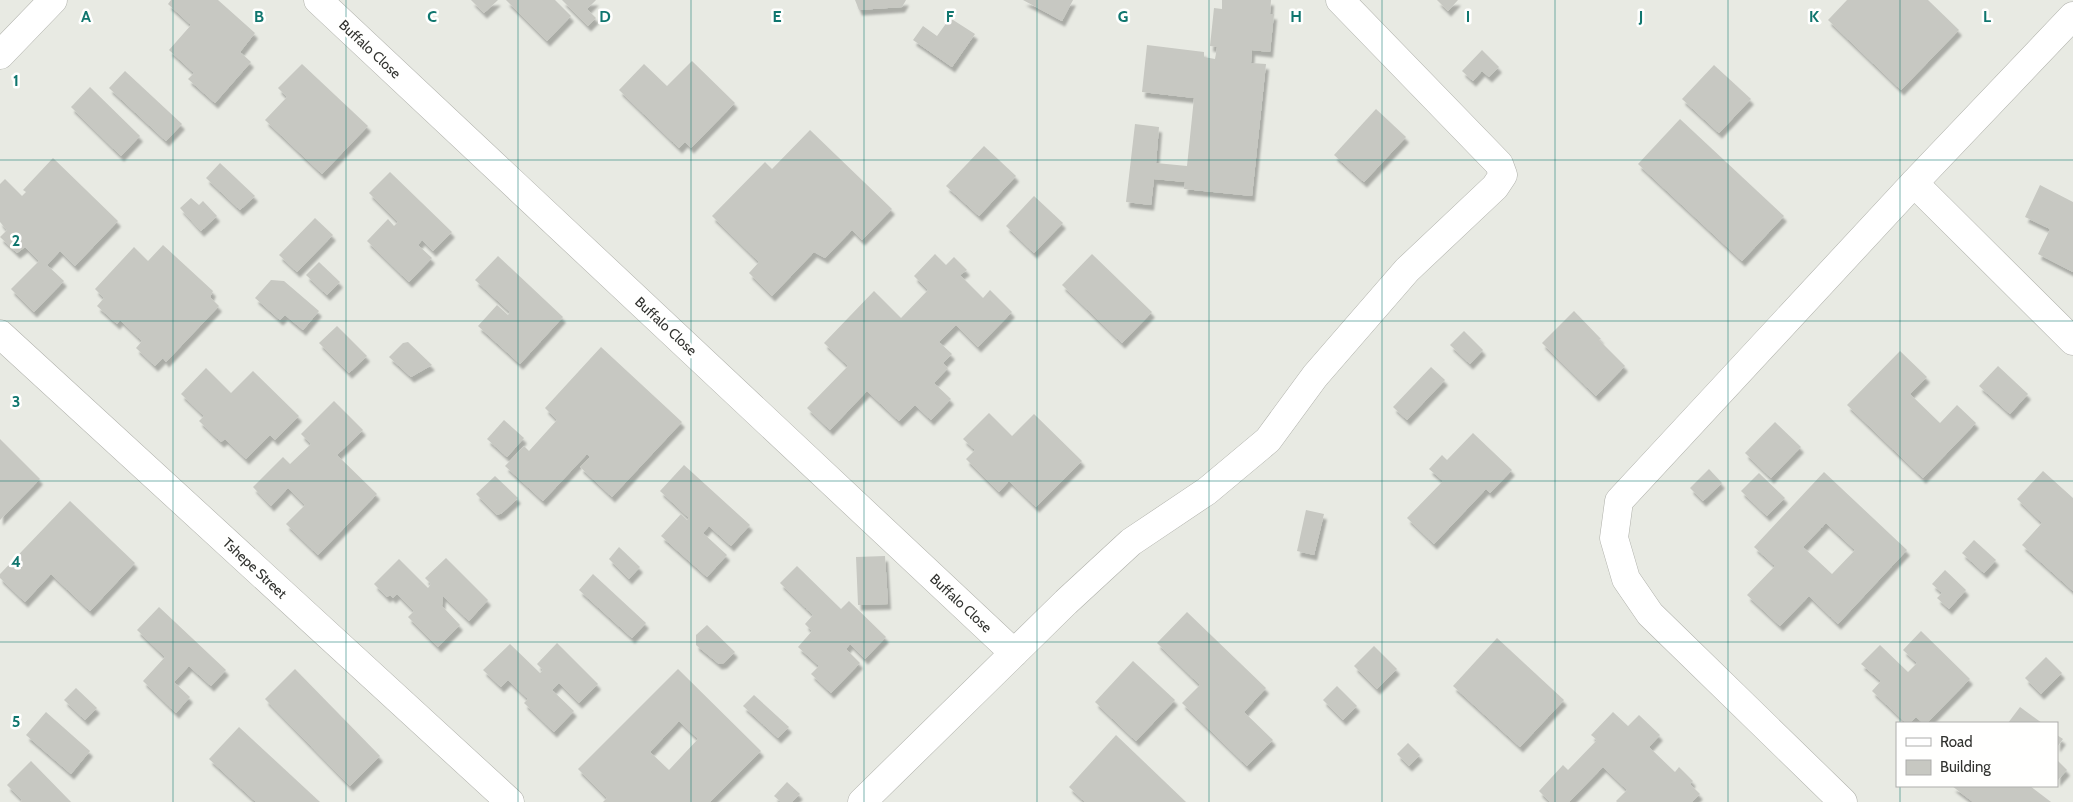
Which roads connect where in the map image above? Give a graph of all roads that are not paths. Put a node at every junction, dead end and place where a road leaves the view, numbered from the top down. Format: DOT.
graph roads {
  1 [pos="53,0"];
  2 [pos="318,0"];
  3 [pos="1340,0"];
  4 [pos="2073,16"];
  5 [pos="0,55"];
  6 [pos="1914,183"];
  7 [pos="0,334"];
  8 [pos="2073,341"];
  9 [pos="1014,653"];
  10 [pos="510,802"];
  11 [pos="862,802"];
  12 [pos="1843,802"];
  1 -- 5 [label="street"];
  2 -- 9 [label="street, Buffalo Close"];
  3 -- 9 [label="street"];
  4 -- 6 [label="street"];
  6 -- 8 [label="street"];
  6 -- 12 [label="street"];
  7 -- 10 [label="street, Tshepe Street"];
  9 -- 11 [label="street"];
}
